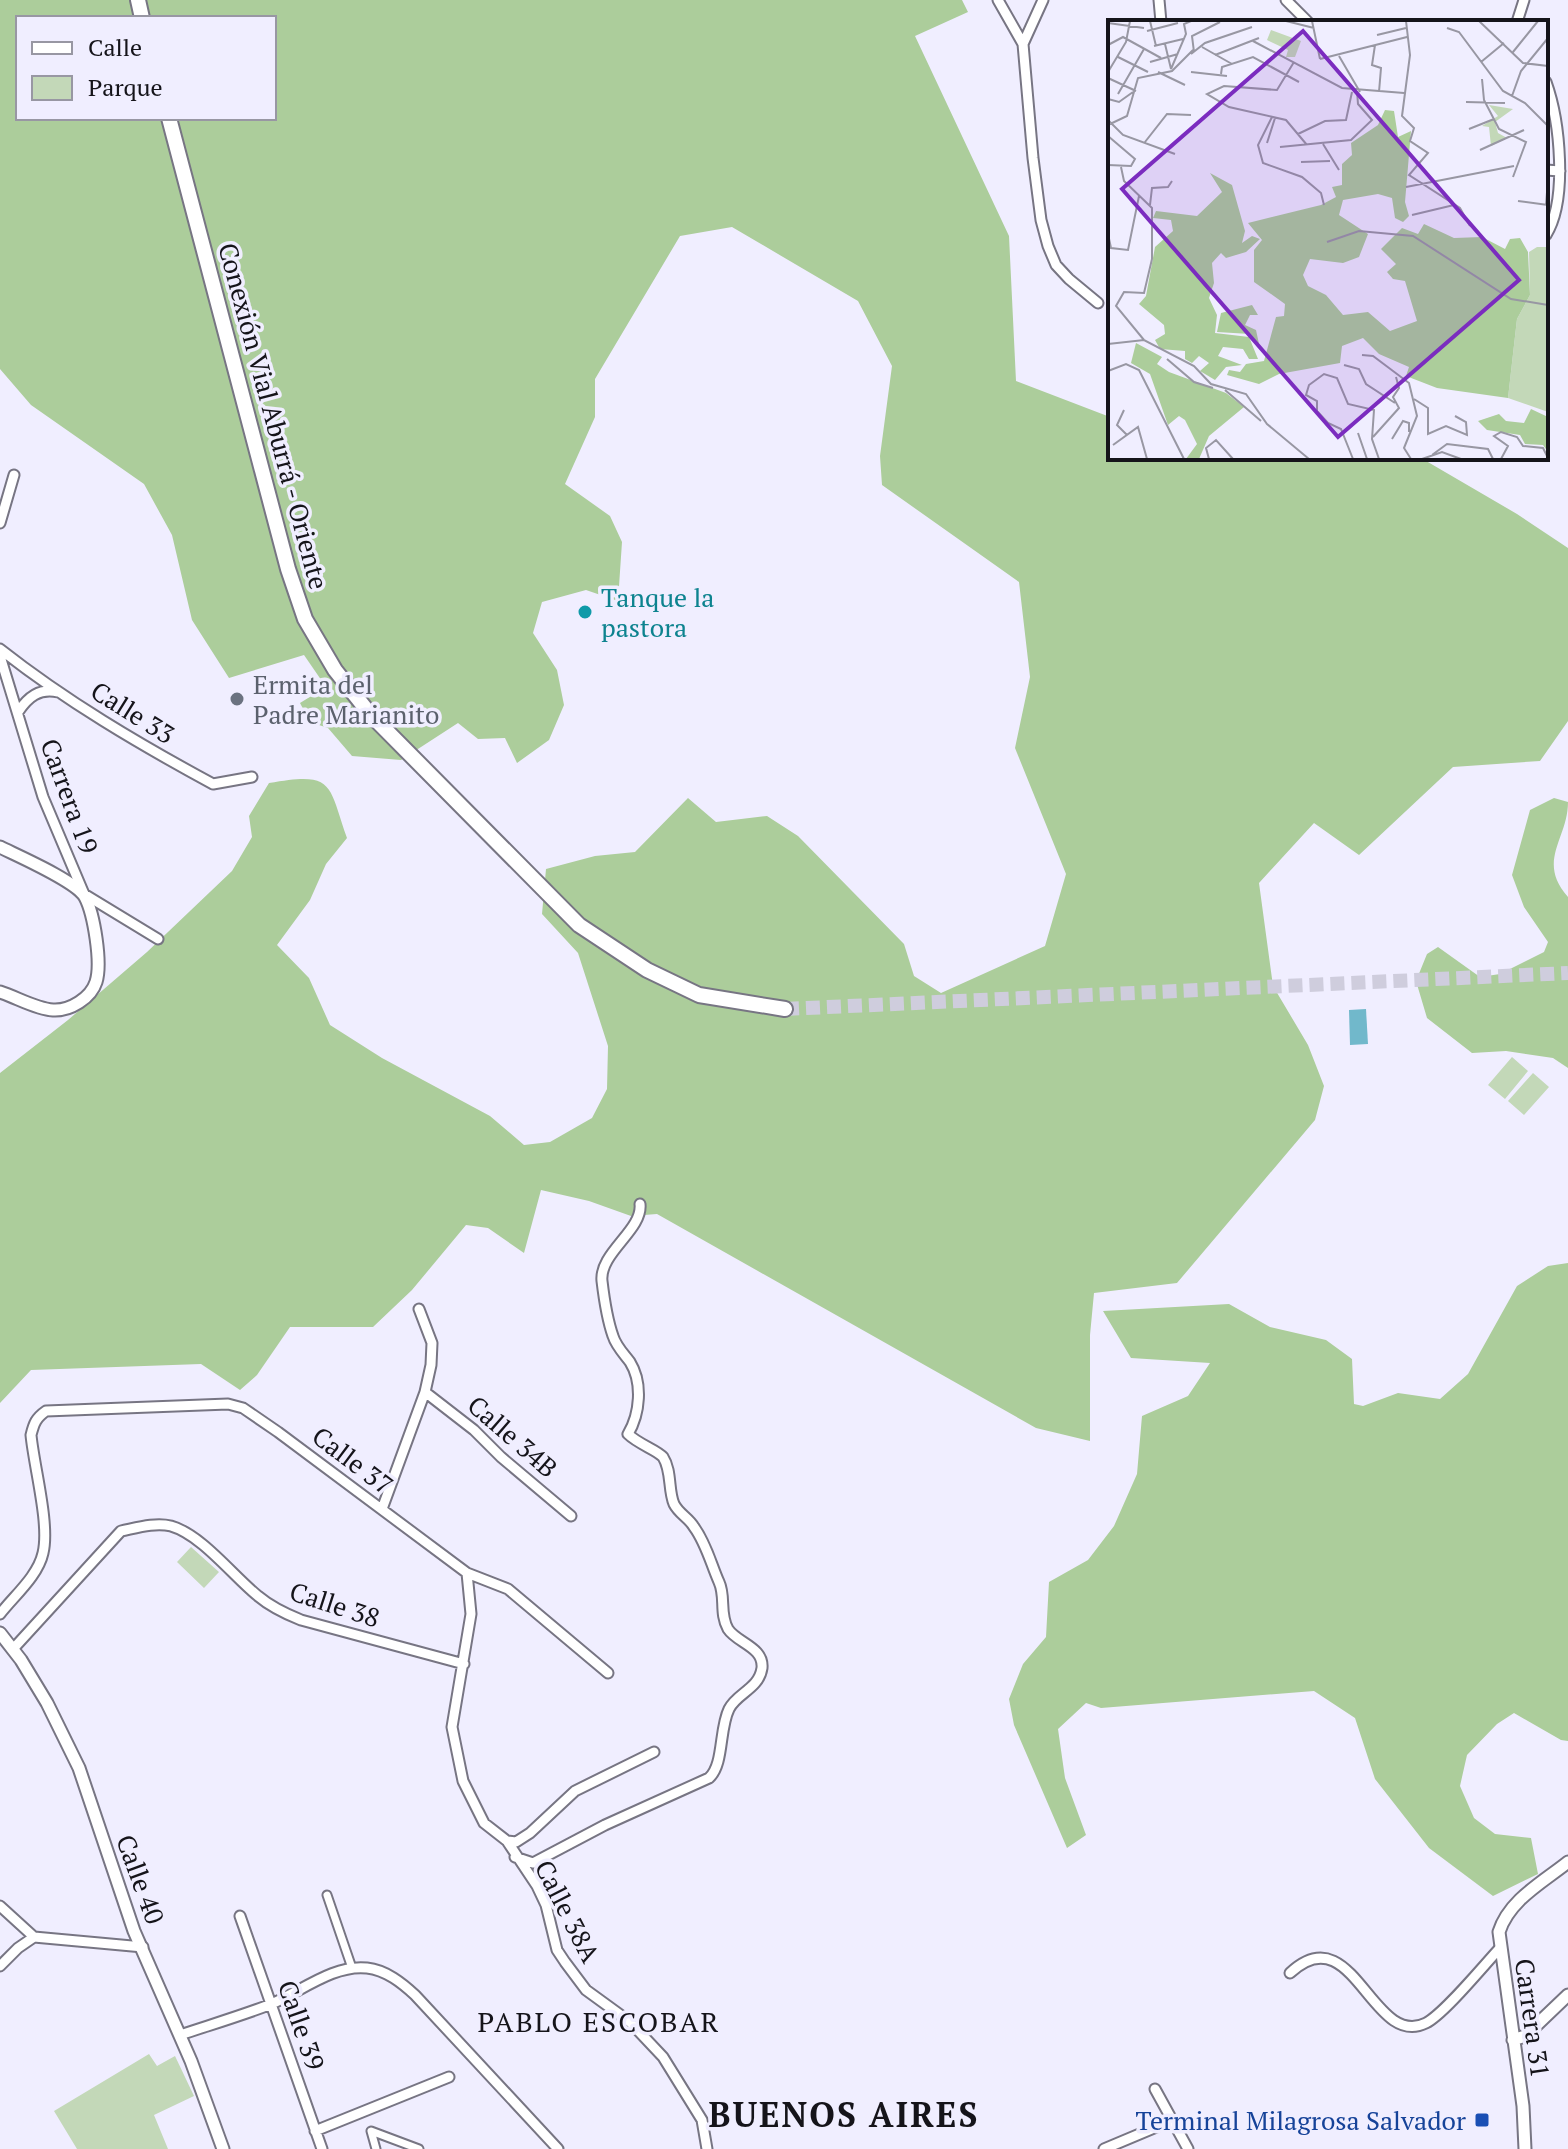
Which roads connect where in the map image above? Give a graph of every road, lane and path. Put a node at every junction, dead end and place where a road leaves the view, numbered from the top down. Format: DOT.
graph roads {
  1 [pos="998,0"];
  2 [pos="1043,0"];
  3 [pos="1159,0"];
  4 [pos="1286,0"];
  5 [pos="1524,0"];
  6 [pos="1161,20"];
  7 [pos="1306,20"];
  8 [pos="1518,20"];
  9 [pos="1023,44"];
  10 [pos="1548,88"];
  11 [pos="170,120"];
  12 [pos="1548,170"];
  13 [pos="1560,171"];
  14 [pos="1548,232"];
  15 [pos="1098,303"];
  16 [pos="14,475"];
  17 [pos="0,523"];
  18 [pos="0,649"];
  19 [pos="0,656"];
  20 [pos="61,693"];
  21 [pos="18,712"];
  22 [pos="252,777"];
  23 [pos="0,847"];
  24 [pos="84,894"];
  25 [pos="158,939"];
  26 [pos="0,992"];
  27 [pos="785,1009"];
  28 [pos="640,1204"];
  29 [pos="419,1309"];
  30 [pos="425,1392"];
  31 [pos="382,1509"];
  32 [pos="571,1516"];
  33 [pos="467,1573"];
  34 [pos="0,1614"];
  35 [pos="0,1633"];
  36 [pos="13,1649"];
  37 [pos="464,1664"];
  38 [pos="608,1673"];
  39 [pos="654,1752"];
  40 [pos="507,1841"];
  41 [pos="515,1857"];
  42 [pos="1568,1862"];
  43 [pos="327,1895"];
  44 [pos="0,1906"];
  45 [pos="240,1916"];
  46 [pos="34,1937"];
  47 [pos="143,1947"];
  48 [pos="1500,1948"];
  49 [pos="0,1966"];
  50 [pos="352,1968"];
  51 [pos="1290,1973"];
  52 [pos="1568,1995"];
  53 [pos="271,2004"];
  54 [pos="180,2035"];
  55 [pos="1513,2040"];
  56 [pos="449,2077"];
  57 [pos="1155,2089"];
  58 [pos="1173,2120"];
  59 [pos="315,2131"];
  60 [pos="223,2149"];
  61 [pos="322,2149"];
  62 [pos="376,2149"];
  63 [pos="419,2149"];
  64 [pos="558,2149"];
  65 [pos="707,2149"];
  66 [pos="1104,2149"];
  67 [pos="1188,2149"];
  68 [pos="1525,2149"];
  1 -- 9 [label="street"];
  2 -- 9 [label="street"];
  3 -- 6 [label="street"];
  4 -- 7 [label="street"];
  5 -- 8 [label="street"];
  9 -- 15 [label="street"];
  10 -- 13 [label="street"];
  11 -- 27 [label="main road, Conexión Vial Aburrá - Oriente"];
  12 -- 13 [label="street"];
  13 -- 14 [label="street"];
  16 -- 17 [label="street"];
  18 -- 20 [label="street, Calle 33"];
  19 -- 21 [label="street, Carrera 19"];
  20 -- 21 [label="street, Carrera 19"];
  20 -- 22 [label="street, Calle 33"];
  21 -- 24 [label="street, Carrera 19"];
  23 -- 24 [label="street"];
  24 -- 25 [label="street"];
  24 -- 26 [label="street"];
  28 -- 41 [label="street"];
  29 -- 30 [label="street"];
  30 -- 31 [label="street"];
  30 -- 32 [label="street, Calle 34B"];
  31 -- 33 [label="street, Calle 37"];
  31 -- 34 [label="street, Calle 37"];
  33 -- 37 [label="street, Calle 38A"];
  33 -- 38 [label="street, Calle 37"];
  35 -- 36 [label="street, Calle 40"];
  36 -- 37 [label="street, Calle 38"];
  36 -- 47 [label="street, Calle 40"];
  37 -- 40 [label="street, Calle 38A"];
  39 -- 40 [label="street"];
  40 -- 41 [label="street, Calle 38A"];
  41 -- 65 [label="street, Calle 38A"];
  42 -- 48 [label="street, Carrera 31"];
  43 -- 50 [label="street"];
  44 -- 46 [label="street"];
  45 -- 53 [label="street, Calle 39"];
  46 -- 47 [label="street"];
  46 -- 49 [label="street"];
  47 -- 54 [label="street, Calle 40"];
  48 -- 51 [label="street"];
  48 -- 55 [label="street, Carrera 31"];
  50 -- 53 [label="street"];
  50 -- 64 [label="street"];
  52 -- 55 [label="street"];
  53 -- 54 [label="street"];
  53 -- 59 [label="street, Calle 39"];
  54 -- 60 [label="street, Calle 40"];
  55 -- 68 [label="street, Carrera 31"];
  56 -- 59 [label="street"];
  57 -- 58 [label="street"];
  58 -- 66 [label="street"];
  58 -- 67 [label="street"];
  59 -- 61 [label="street, Calle 39"];
  62 -- 63 [label="street"];
}
